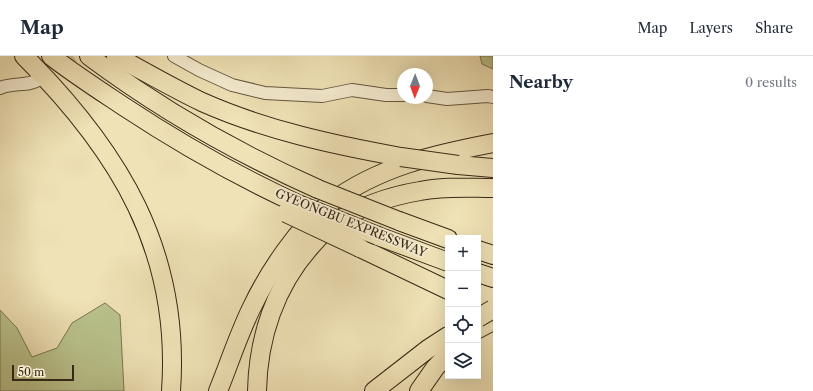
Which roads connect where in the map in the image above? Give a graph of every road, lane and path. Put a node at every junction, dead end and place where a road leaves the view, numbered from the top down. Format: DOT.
graph roads {
  1 [pos="24,56"];
  2 [pos="51,56"];
  3 [pos="89,56"];
  4 [pos="116,56"];
  5 [pos="174,56"];
  6 [pos="40,79"];
  7 [pos="0,88"];
  8 [pos="397,95"];
  9 [pos="433,97"];
  10 [pos="493,98"];
  11 [pos="493,143"];
  12 [pos="493,168"];
  13 [pos="493,188"];
  14 [pos="292,208"];
  15 [pos="445,238"];
  16 [pos="481,251"];
  17 [pos="493,255"];
  18 [pos="445,261"];
  19 [pos="481,274"];
  20 [pos="493,278"];
  21 [pos="445,289"];
  22 [pos="481,305"];
  23 [pos="493,310"];
  24 [pos="481,316"];
  25 [pos="493,321"];
  26 [pos="481,327"];
  27 [pos="445,338"];
  28 [pos="445,350"];
  29 [pos="445,357"];
  30 [pos="171,391"];
  31 [pos="218,391"];
  32 [pos="257,391"];
  33 [pos="374,391"];
  34 [pos="388,391"];
  35 [pos="419,391"];
  1 -- 30 [label="highway"];
  2 -- 14 [label="highway"];
  3 -- 15 [label="highway, GYEONGBU EXPRESSWAY, bridge"];
  4 -- 12 [label="highway, bridge"];
  5 -- 8 [label="lane"];
  6 -- 7 [label="lane"];
  9 -- 10 [label="lane"];
  11 -- 31 [label="highway"];
  13 -- 32 [label="highway"];
  14 -- 18 [label="highway, GYEONGBU EXPRESSWAY, bridge"];
  14 -- 21 [label="highway, bridge"];
  16 -- 17 [label="highway"];
  19 -- 20 [label="highway"];
  22 -- 23 [label="highway"];
  23 -- 24 [label="highway, bridge"];
  25 -- 26 [label="highway"];
  27 -- 33 [label="highway"];
  28 -- 34 [label="highway"];
  29 -- 35 [label="highway"];
}
